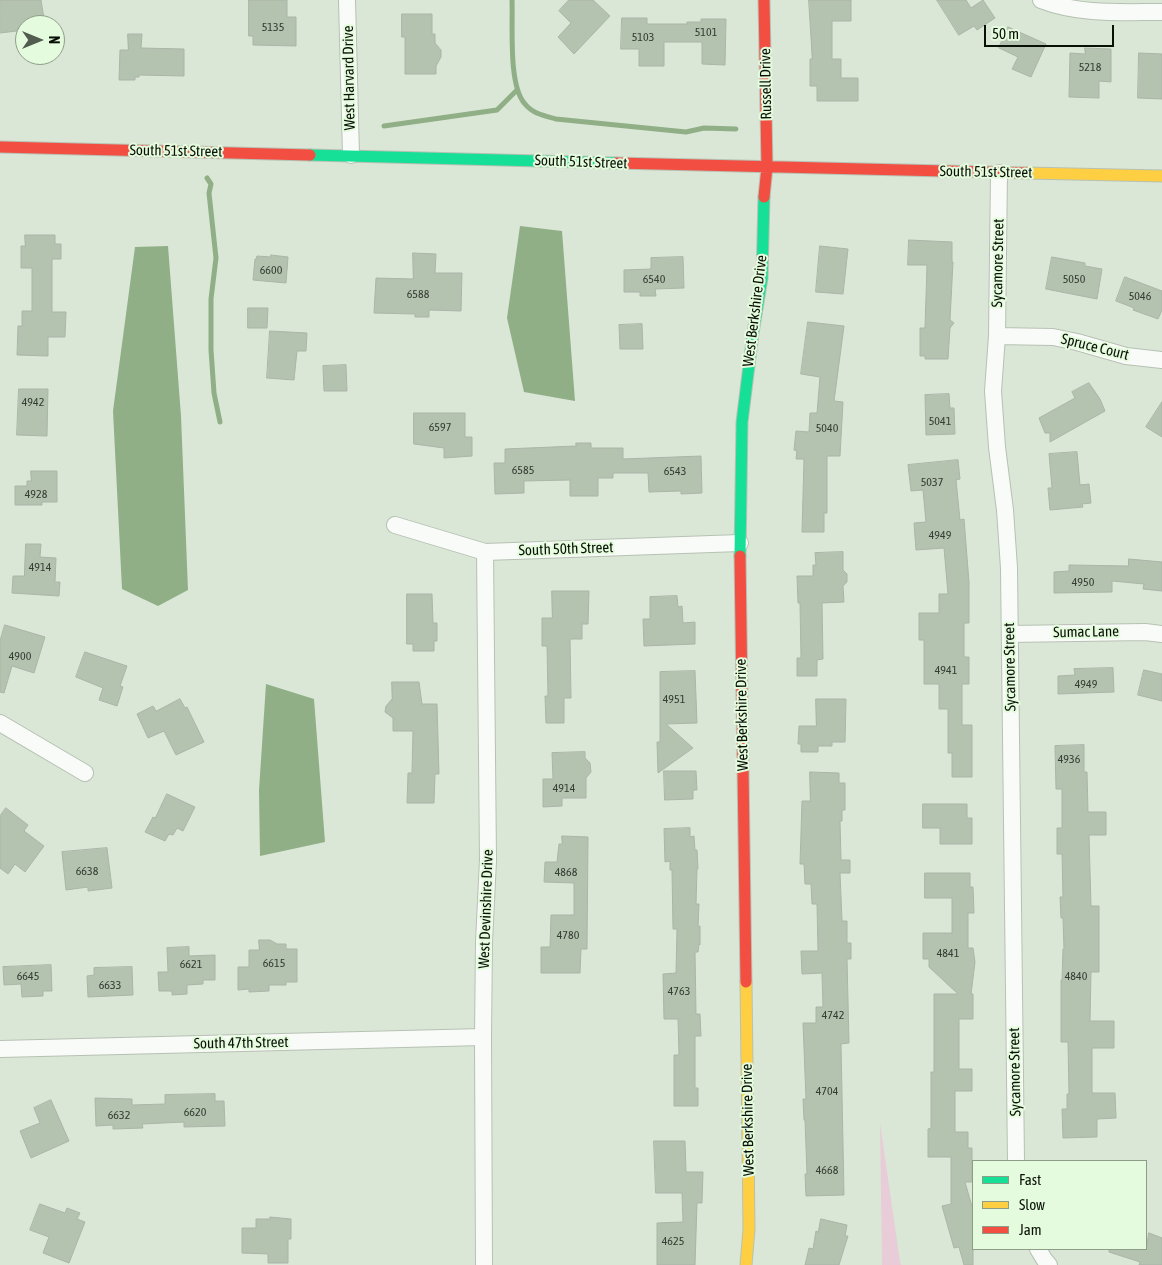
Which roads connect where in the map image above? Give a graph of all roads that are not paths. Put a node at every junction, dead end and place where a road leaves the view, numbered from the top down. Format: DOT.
graph roads {
  1 [pos="347,0"];
  2 [pos="764,0"];
  3 [pos="1041,0"];
  4 [pos="1162,12"];
  5 [pos="0,147"];
  6 [pos="351,155"];
  7 [pos="767,167"];
  8 [pos="999,173"];
  9 [pos="1162,176"];
  10 [pos="997,336"];
  11 [pos="1162,360"];
  12 [pos="395,525"];
  13 [pos="740,543"];
  14 [pos="485,552"];
  15 [pos="1010,634"];
  16 [pos="1162,634"];
  17 [pos="0,723"];
  18 [pos="85,773"];
  19 [pos="483,1037"];
  20 [pos="0,1049"];
  21 [pos="1016,1160"];
  22 [pos="1039,1250"];
  23 [pos="484,1265"];
  24 [pos="746,1265"];
  25 [pos="1049,1265"];
  1 -- 6 [label="street, West Harvard Drive"];
  2 -- 7 [label="street, Russell Drive"];
  3 -- 4 [label="street"];
  5 -- 6 [label="street, South 51st Street"];
  6 -- 7 [label="street, South 51st Street"];
  7 -- 8 [label="street, South 51st Street"];
  7 -- 13 [label="street, West Berkshire Drive"];
  8 -- 9 [label="street, South 51st Street"];
  8 -- 10 [label="street, Sycamore Street"];
  10 -- 11 [label="street, Spruce Court"];
  10 -- 15 [label="street, Sycamore Street"];
  12 -- 14 [label="street, South 50th Street"];
  13 -- 14 [label="street, South 50th Street"];
  13 -- 24 [label="street, West Berkshire Drive"];
  14 -- 19 [label="street, West Devinshire Drive"];
  15 -- 16 [label="street, Sumac Lane"];
  15 -- 21 [label="street, Sycamore Street"];
  17 -- 18 [label="street"];
  19 -- 20 [label="street, South 47th Street"];
  19 -- 23 [label="street, West Devinshire Drive"];
  22 -- 25 [label="street"];
}
